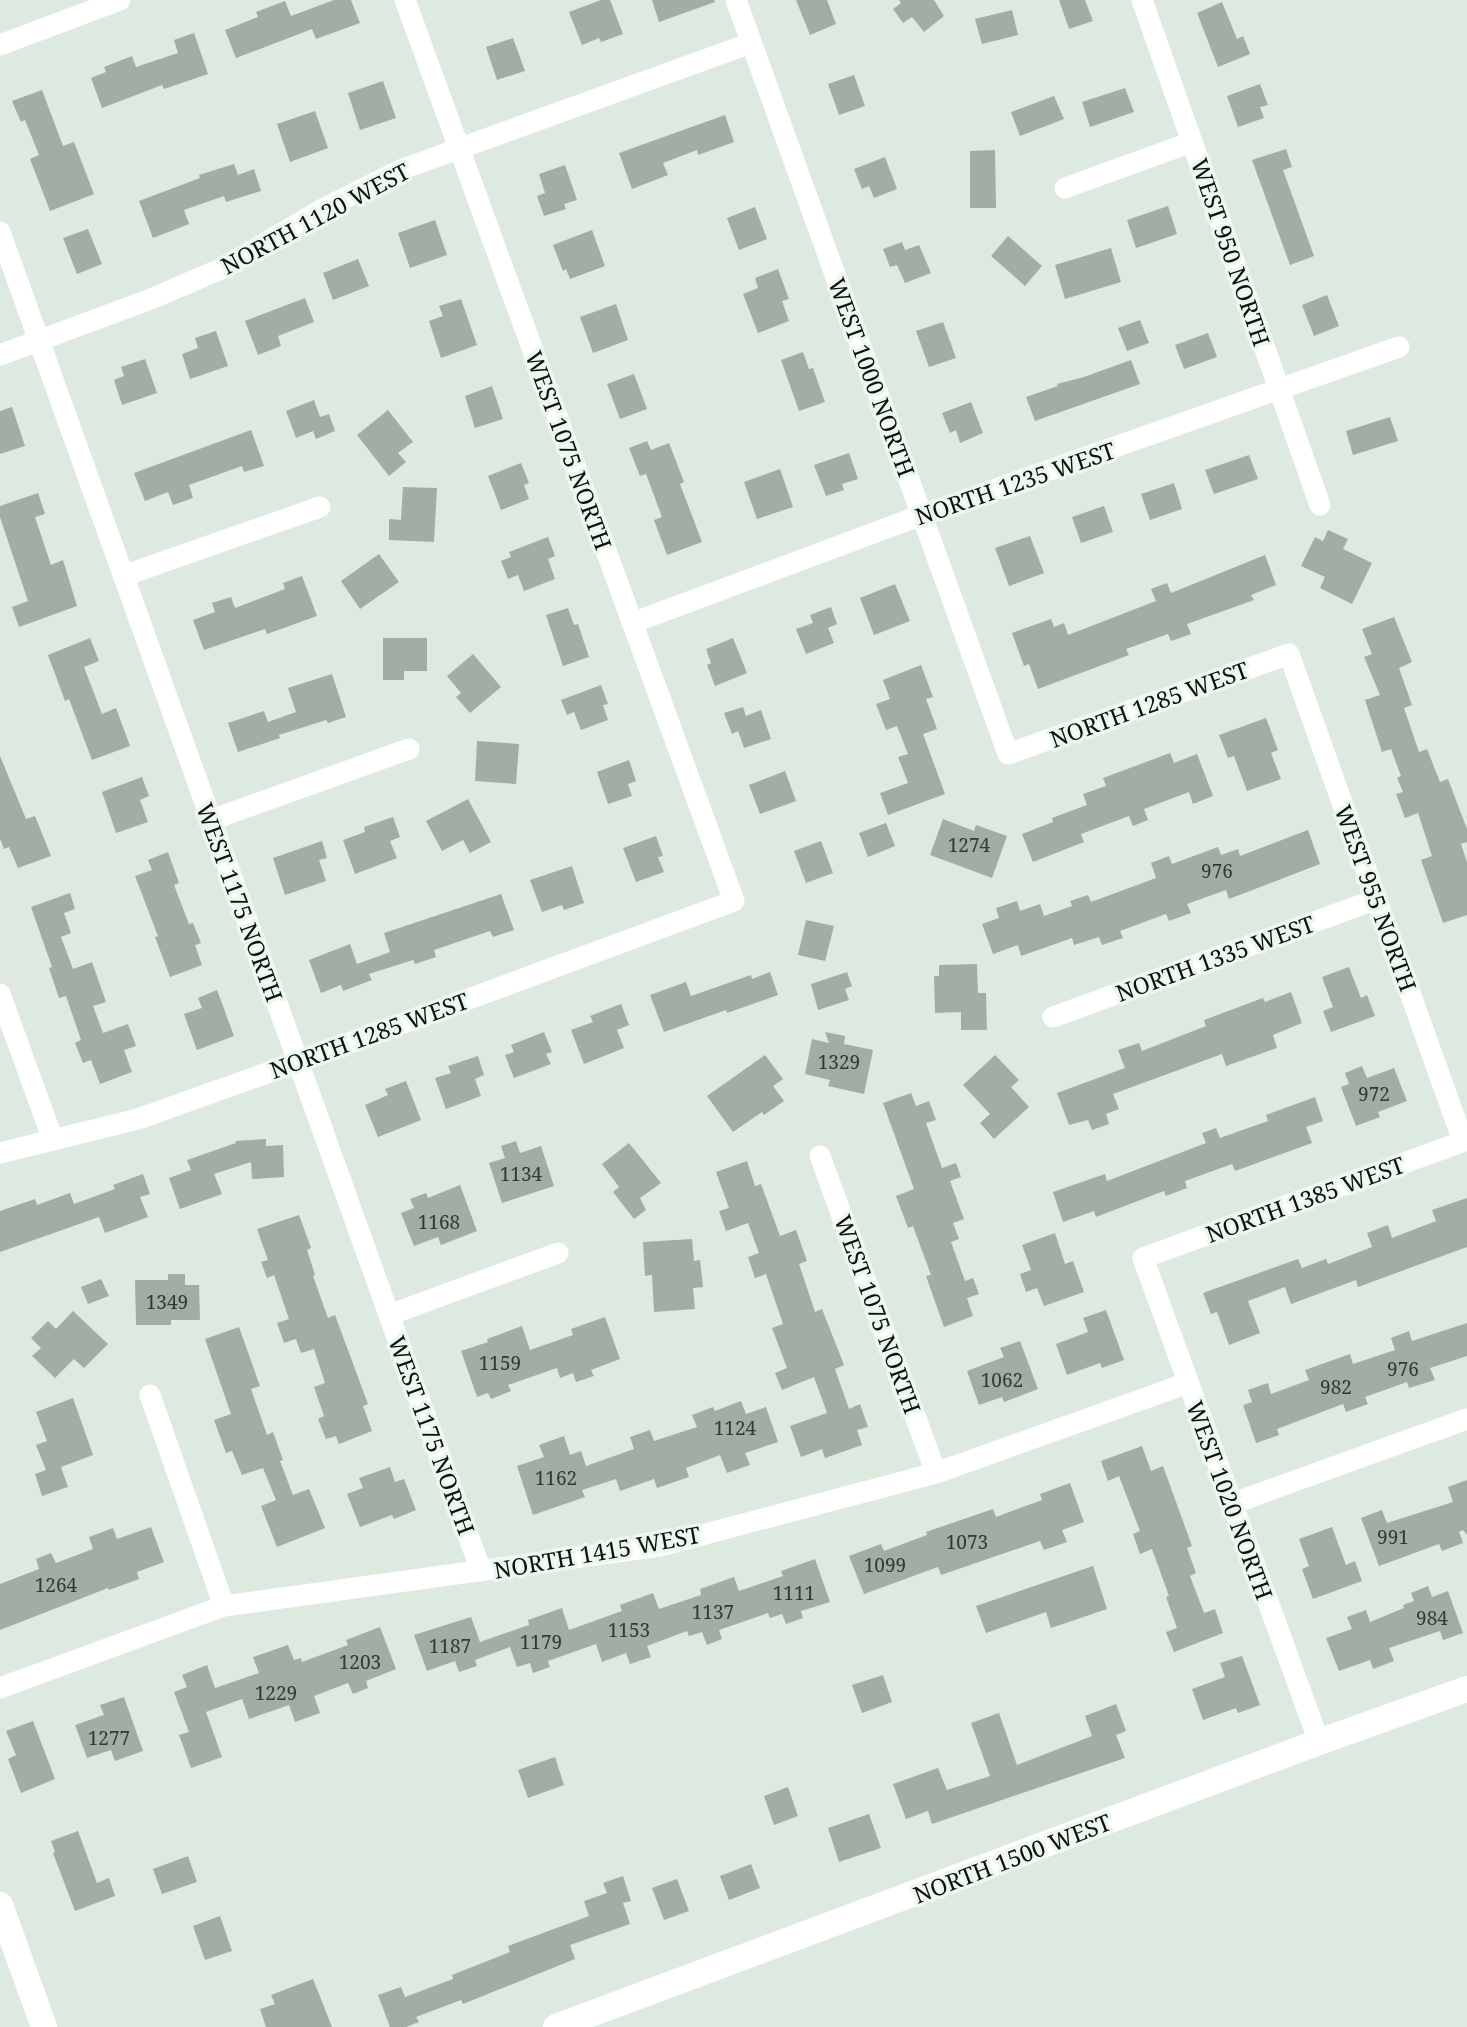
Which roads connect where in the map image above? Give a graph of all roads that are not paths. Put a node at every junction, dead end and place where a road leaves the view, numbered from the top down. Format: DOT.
graph roads {
  1 [pos="120,0"];
  2 [pos="405,0"];
  3 [pos="736,0"];
  4 [pos="1142,0"];
  5 [pos="751,43"];
  6 [pos="0,45"];
  7 [pos="1192,142"];
  8 [pos="459,149"];
  9 [pos="1065,188"];
  10 [pos="0,232"];
  11 [pos="39,341"];
  12 [pos="1399,347"];
  13 [pos="0,355"];
  14 [pos="1279,390"];
  15 [pos="1320,505"];
  16 [pos="320,507"];
  17 [pos="922,515"];
  18 [pos="123,576"];
  19 [pos="632,623"];
  20 [pos="1289,654"];
  21 [pos="409,748"];
  22 [pos="1008,754"];
  23 [pos="211,820"];
  24 [pos="1377,899"];
  25 [pos="734,901"];
  26 [pos="0,994"];
  27 [pos="1053,1017"];
  28 [pos="298,1062"];
  29 [pos="53,1140"];
  30 [pos="1465,1141"];
  31 [pos="0,1153"];
  32 [pos="820,1156"];
  33 [pos="558,1253"];
  34 [pos="1143,1258"];
  35 [pos="389,1315"];
  36 [pos="1188,1382"];
  37 [pos="150,1395"];
  38 [pos="1467,1419"];
  39 [pos="936,1473"];
  40 [pos="1231,1504"];
  41 [pos="481,1571"];
  42 [pos="224,1606"];
  43 [pos="0,1688"];
  44 [pos="1467,1689"];
  45 [pos="1319,1742"];
  46 [pos="0,1905"];
  47 [pos="8,1949"];
  48 [pos="44,2027"];
  49 [pos="556,2027"];
  1 -- 6 [label="street"];
  2 -- 8 [label="street, WEST 1075 NORTH"];
  3 -- 5 [label="street, WEST 1000 NORTH"];
  4 -- 7 [label="street, WEST 950 NORTH"];
  5 -- 8 [label="street, NORTH 1120 WEST"];
  5 -- 17 [label="street, WEST 1000 NORTH"];
  7 -- 9 [label="street"];
  7 -- 14 [label="street, WEST 950 NORTH"];
  8 -- 11 [label="street, NORTH 1120 WEST"];
  8 -- 19 [label="street, WEST 1075 NORTH"];
  10 -- 11 [label="street, WEST 1175 NORTH"];
  11 -- 13 [label="street, NORTH 1120 WEST"];
  11 -- 18 [label="street, WEST 1175 NORTH"];
  12 -- 14 [label="street, NORTH 1235 WEST"];
  14 -- 15 [label="street, WEST 950 NORTH"];
  14 -- 17 [label="street, NORTH 1235 WEST"];
  16 -- 18 [label="street"];
  17 -- 19 [label="street, NORTH 1235 WEST"];
  17 -- 22 [label="street, WEST 1000 NORTH"];
  18 -- 23 [label="street, WEST 1175 NORTH"];
  19 -- 25 [label="street, WEST 1075 NORTH"];
  20 -- 22 [label="street, NORTH 1285 WEST"];
  20 -- 24 [label="street, WEST 955 NORTH"];
  21 -- 23 [label="street"];
  23 -- 28 [label="street, WEST 1175 NORTH"];
  24 -- 27 [label="street, NORTH 1335 WEST"];
  24 -- 30 [label="street, WEST 955 NORTH"];
  25 -- 28 [label="street, NORTH 1285 WEST"];
  26 -- 29 [label="street"];
  28 -- 29 [label="street, NORTH 1285 WEST"];
  28 -- 35 [label="street, WEST 1175 NORTH"];
  29 -- 31 [label="street, NORTH 1285 WEST"];
  30 -- 34 [label="street, NORTH 1385 WEST"];
  32 -- 39 [label="street, WEST 1075 NORTH"];
  33 -- 35 [label="street"];
  34 -- 36 [label="street, WEST 1020 NORTH"];
  35 -- 41 [label="street, WEST 1175 NORTH"];
  36 -- 39 [label="street, NORTH 1415 WEST"];
  36 -- 40 [label="street, WEST 1020 NORTH"];
  37 -- 42 [label="street"];
  38 -- 40 [label="street"];
  39 -- 41 [label="street, NORTH 1415 WEST"];
  40 -- 45 [label="street, WEST 1020 NORTH"];
  41 -- 42 [label="street, NORTH 1415 WEST"];
  42 -- 43 [label="street, NORTH 1415 WEST"];
  44 -- 45 [label="street, NORTH 1500 WEST"];
  45 -- 49 [label="street, NORTH 1500 WEST"];
  46 -- 47 [label="street"];
  47 -- 48 [label="street"];
}
